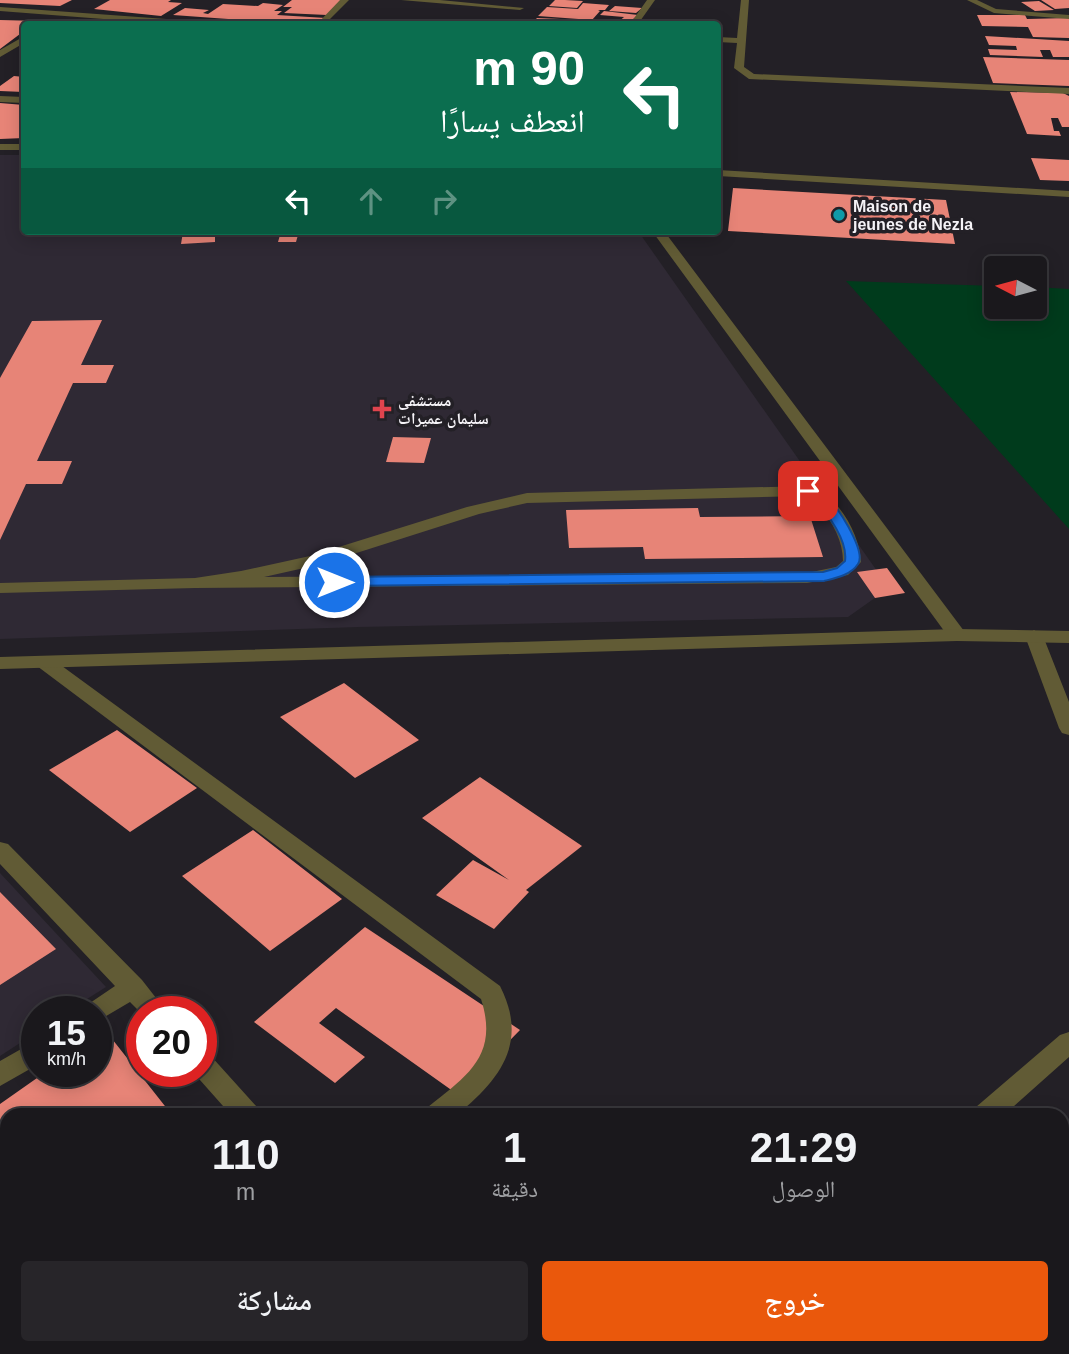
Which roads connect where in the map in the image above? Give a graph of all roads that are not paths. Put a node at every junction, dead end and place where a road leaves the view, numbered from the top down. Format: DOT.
graph roads {
  1 [pos="345,0"];
  2 [pos="405,0"];
  3 [pos="528,0"];
  4 [pos="651,0"];
  5 [pos="745,0"];
  6 [pos="971,0"];
  7 [pos="447,1"];
  8 [pos="83,5"];
  9 [pos="520,8"];
  10 [pos="0,9"];
  11 [pos="67,15"];
  12 [pos="515,16"];
  13 [pos="1069,18"];
  14 [pos="56,21"];
  15 [pos="152,21"];
  16 [pos="324,21"];
  17 [pos="636,21"];
  18 [pos="721,40"];
  19 [pos="21,41"];
  20 [pos="741,41"];
  21 [pos="0,42"];
  22 [pos="0,54"];
  23 [pos="1069,91"];
  24 [pos="0,99"];
  25 [pos="21,100"];
  26 [pos="21,147"];
  27 [pos="0,148"];
  28 [pos="721,173"];
  29 [pos="1069,194"];
  30 [pos="661,235"];
  31 [pos="195,583"];
  32 [pos="0,588"];
  33 [pos="957,635"];
  34 [pos="1034,636"];
  35 [pos="1069,637"];
  36 [pos="44,662"];
  37 [pos="0,663"];
  38 [pos="1069,728"];
  39 [pos="0,850"];
  40 [pos="133,988"];
  41 [pos="140,996"];
  42 [pos="112,1002"];
  43 [pos="1069,1042"];
  44 [pos="21,1061"];
  45 [pos="0,1075"];
  46 [pos="217,1081"];
  47 [pos="242,1108"];
  48 [pos="445,1108"];
  49 [pos="993,1108"];
  1 -- 16 [label="street"];
  2 -- 7 [label="street"];
  3 -- 9 [label="street"];
  4 -- 17 [label="street"];
  5 -- 20 [label="street"];
  6 -- 13 [label="street"];
  7 -- 9 [label="street"];
  8 -- 11 [label="street"];
  9 -- 12 [label="street"];
  10 -- 11 [label="street"];
  11 -- 14 [label="street"];
  11 -- 15 [label="street"];
  18 -- 20 [label="street"];
  19 -- 21 [label="street"];
  19 -- 22 [label="street"];
  20 -- 23 [label="street"];
  24 -- 25 [label="street"];
  26 -- 27 [label="street"];
  28 -- 29 [label="street"];
  30 -- 33 [label="street"];
  31 -- 31 [label="street"];
  31 -- 32 [label="street"];
  33 -- 34 [label="street"];
  33 -- 36 [label="street"];
  34 -- 35 [label="street"];
  34 -- 38 [label="street"];
  36 -- 37 [label="street"];
  36 -- 48 [label="street"];
  39 -- 40 [label="street"];
  40 -- 41 [label="street"];
  40 -- 42 [label="street"];
  43 -- 49 [label="street"];
  44 -- 45 [label="street"];
  46 -- 47 [label="street"];
}
